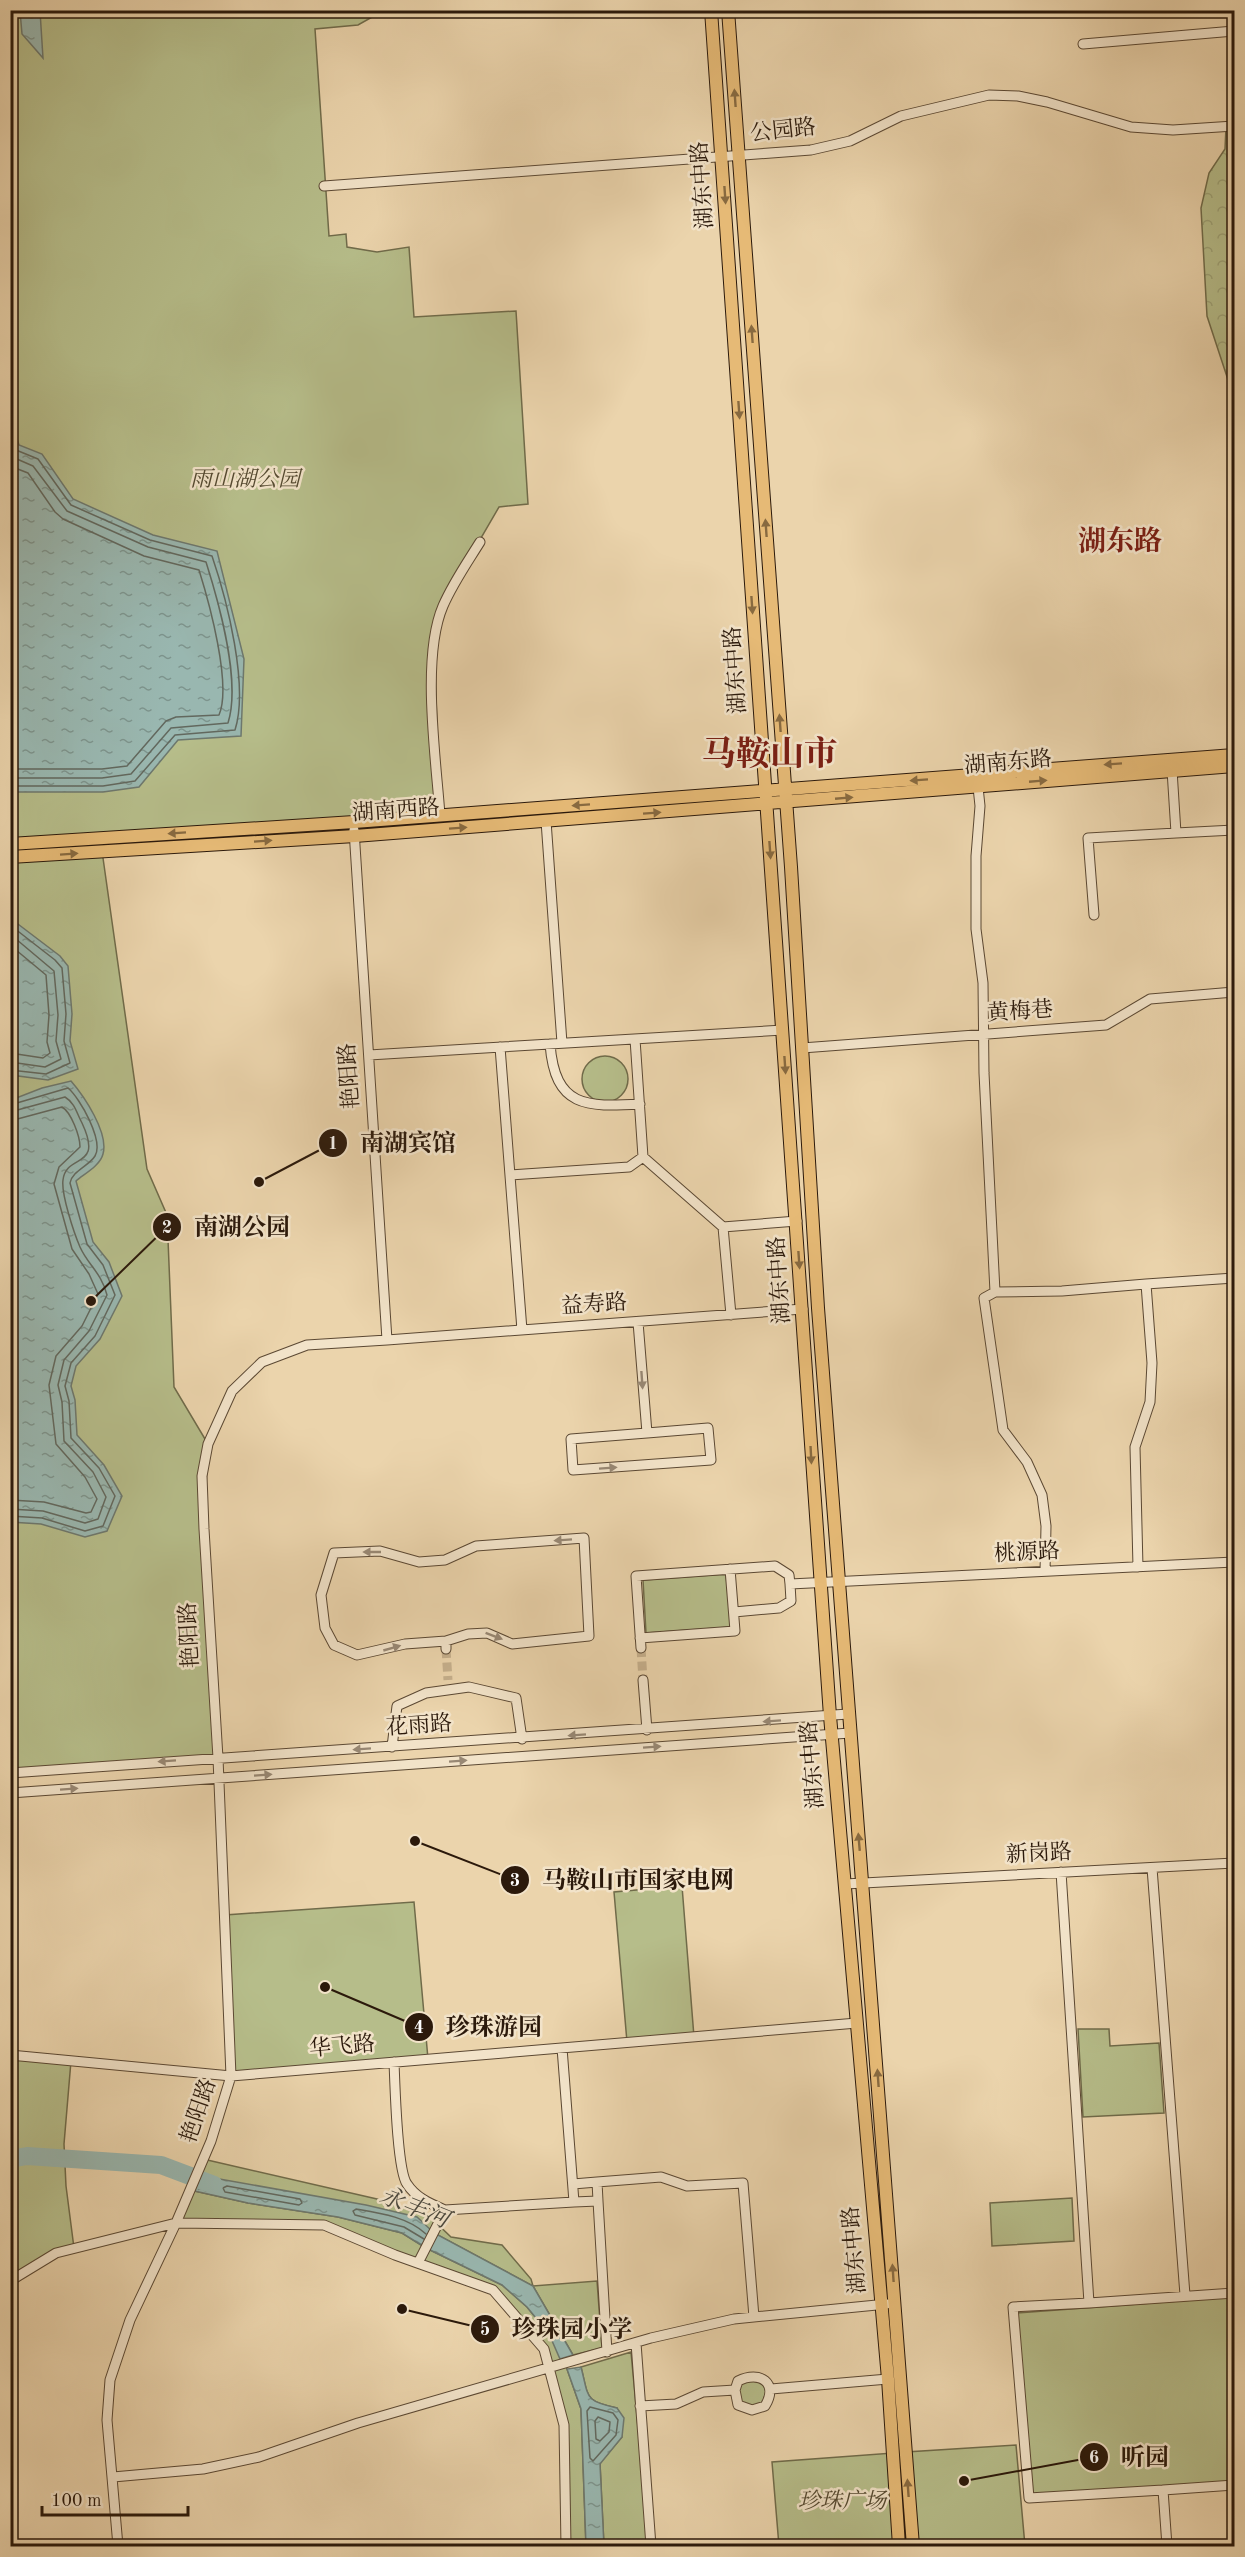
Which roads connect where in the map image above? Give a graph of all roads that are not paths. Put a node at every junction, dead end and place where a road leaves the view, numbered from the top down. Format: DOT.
graph roads {
  1 [pos="711,10"];
  2 [pos="728,10"];
  3 [pos="1234,31"];
  4 [pos="1083,44"];
  5 [pos="1234,126"];
  6 [pos="739,155"];
  7 [pos="722,157"];
  8 [pos="324,186"];
  9 [pos="480,542"];
  10 [pos="1234,755"];
  11 [pos="1234,766"];
  12 [pos="1172,770"];
  13 [pos="978,787"];
  14 [pos="785,796"];
  15 [pos="766,798"];
  16 [pos="440,815"];
  17 [pos="546,821"];
  18 [pos="354,822"];
  19 [pos="1234,830"];
  20 [pos="1176,833"];
  21 [pos="355,836"];
  22 [pos="10,844"];
  23 [pos="10,857"];
  24 [pos="1094,915"];
  25 [pos="1234,992"];
  26 [pos="783,1030"];
  27 [pos="984,1034"];
  28 [pos="635,1039"];
  29 [pos="562,1043"];
  30 [pos="550,1044"];
  31 [pos="500,1047"];
  32 [pos="802,1048"];
  33 [pos="369,1055"];
  34 [pos="640,1104"];
  35 [pos="643,1157"];
  36 [pos="510,1175"];
  37 [pos="797,1221"];
  38 [pos="723,1227"];
  39 [pos="1234,1278"];
  40 [pos="1146,1284"];
  41 [pos="995,1292"];
  42 [pos="803,1309"];
  43 [pos="731,1315"];
  44 [pos="638,1322"];
  45 [pos="522,1330"];
  46 [pos="387,1340"];
  47 [pos="647,1433"];
  48 [pos="1234,1562"];
  49 [pos="1138,1567"];
  50 [pos="730,1569"];
  51 [pos="1046,1571"];
  52 [pos="839,1581"];
  53 [pos="821,1582"];
  54 [pos="790,1584"];
  55 [pos="734,1612"];
  56 [pos="446,1645"];
  57 [pos="448,1680"];
  58 [pos="643,1680"];
  59 [pos="449,1690"];
  60 [pos="848,1714"];
  61 [pos="830,1716"];
  62 [pos="647,1730"];
  63 [pos="850,1733"];
  64 [pos="831,1734"];
  65 [pos="522,1739"];
  66 [pos="392,1747"];
  67 [pos="218,1758"];
  68 [pos="10,1773"];
  69 [pos="219,1778"];
  70 [pos="10,1793"];
  71 [pos="1234,1863"];
  72 [pos="1152,1868"];
  73 [pos="1062,1872"];
  74 [pos="863,1883"];
  75 [pos="845,1884"];
  76 [pos="857,2023"];
  77 [pos="562,2048"];
  78 [pos="10,2055"];
  79 [pos="394,2062"];
  80 [pos="231,2076"];
  81 [pos="597,2182"];
  82 [pos="573,2184"];
  83 [pos="598,2201"];
  84 [pos="574,2202"];
  85 [pos="445,2210"];
  86 [pos="176,2223"];
  87 [pos="418,2263"];
  88 [pos="10,2281"];
  89 [pos="1234,2292"];
  90 [pos="1185,2295"];
  91 [pos="1089,2303"];
  92 [pos="895,2304"];
  93 [pos="881,2305"];
  94 [pos="754,2317"];
  95 [pos="636,2343"];
  96 [pos="607,2352"];
  97 [pos="549,2369"];
  98 [pos="888,2379"];
  99 [pos="771,2389"];
  100 [pos="735,2390"];
  101 [pos="640,2406"];
  102 [pos="113,2477"];
  103 [pos="1234,2485"];
  104 [pos="1162,2490"];
  105 [pos="118,2547"];
  106 [pos="566,2547"];
  107 [pos="651,2547"];
  108 [pos="899,2547"];
  109 [pos="912,2547"];
  110 [pos="1167,2547"];
  1 -- 7 [label="main road, 湖东中路"];
  6 -- 2 [label="main road, 湖东中路, one-way"];
  3 -- 4 [label="street"];
  5 -- 6 [label="street, 公园路"];
  6 -- 7 [label="street, 公园路"];
  14 -- 6 [label="main road, 湖东中路, one-way"];
  7 -- 8 [label="street, 公园路"];
  7 -- 15 [label="main road, 湖东中路, one-way"];
  9 -- 16 [label="street"];
  10 -- 14 [label="main road, one-way"];
  11 -- 12 [label="main road, 湖南东路"];
  13 -- 12 [label="main road, 湖南东路, one-way"];
  12 -- 20 [label="street"];
  14 -- 13 [label="main road, 湖南东路, one-way"];
  13 -- 27 [label="street"];
  14 -- 15 [label="main road"];
  14 -- 32 [label="main road, 湖东中路"];
  15 -- 16 [label="main road, 湖南西路, one-way"];
  17 -- 15 [label="main road, 湖南西路, one-way"];
  15 -- 26 [label="main road, 湖东中路, one-way"];
  16 -- 18 [label="main road, 湖南西路"];
  21 -- 17 [label="main road, 湖南西路, one-way"];
  17 -- 29 [label="street"];
  18 -- 21 [label="street, 艳阳路"];
  18 -- 22 [label="main road, 湖南西路, one-way"];
  19 -- 20 [label="street"];
  20 -- 24 [label="street"];
  23 -- 21 [label="main road, 湖南西路, one-way"];
  21 -- 33 [label="street, 艳阳路"];
  25 -- 27 [label="street, 黄梅巷"];
  26 -- 28 [label="street"];
  26 -- 37 [label="main road, 湖东中路, one-way"];
  27 -- 32 [label="street, 黄梅巷"];
  27 -- 41 [label="street"];
  28 -- 29 [label="street"];
  28 -- 34 [label="street"];
  29 -- 30 [label="street"];
  30 -- 31 [label="street"];
  30 -- 34 [label="street"];
  31 -- 33 [label="street"];
  31 -- 36 [label="street"];
  32 -- 52 [label="main road, 湖东中路"];
  33 -- 46 [label="street, 艳阳路"];
  34 -- 35 [label="street"];
  35 -- 36 [label="street"];
  35 -- 38 [label="street"];
  36 -- 45 [label="street"];
  37 -- 38 [label="street"];
  37 -- 42 [label="main road, 湖东中路, one-way"];
  38 -- 43 [label="street"];
  39 -- 40 [label="street"];
  40 -- 41 [label="street"];
  40 -- 49 [label="street"];
  41 -- 51 [label="street"];
  42 -- 43 [label="street, 益寿路"];
  42 -- 53 [label="main road, 湖东中路, one-way"];
  43 -- 44 [label="street, 益寿路"];
  44 -- 45 [label="street, 益寿路"];
  44 -- 47 [label="street, one-way"];
  45 -- 46 [label="street, 益寿路"];
  46 -- 67 [label="street, 艳阳路"];
  47 -- 47 [label="street, one-way"];
  48 -- 49 [label="street, 桃源路"];
  49 -- 51 [label="street, 桃源路"];
  50 -- 54 [label="street"];
  50 -- 55 [label="street"];
  50 -- 55 [label="street"];
  51 -- 52 [label="street, 桃源路"];
  52 -- 53 [label="street, 桃源路"];
  52 -- 60 [label="main road, 湖东中路"];
  53 -- 54 [label="street, 桃源路"];
  53 -- 61 [label="main road, 湖东中路"];
  54 -- 55 [label="street"];
  56 -- 56 [label="street, one-way"];
  57 -- 59 [label="street"];
  58 -- 62 [label="street"];
  59 -- 65 [label="street"];
  59 -- 66 [label="street"];
  60 -- 61 [label="street, 花雨路"];
  60 -- 63 [label="main road, 湖东中路"];
  61 -- 62 [label="street, 花雨路, one-way"];
  61 -- 64 [label="main road, 湖东中路"];
  62 -- 65 [label="street, 花雨路, one-way"];
  63 -- 64 [label="street"];
  74 -- 63 [label="main road, 湖东中路, one-way"];
  69 -- 64 [label="street, one-way"];
  64 -- 75 [label="main road, 湖东中路"];
  65 -- 66 [label="street, 花雨路"];
  66 -- 67 [label="street, 花雨路, one-way"];
  67 -- 68 [label="street, 花雨路, one-way"];
  67 -- 69 [label="street, 艳阳路"];
  70 -- 69 [label="street, one-way"];
  69 -- 80 [label="street, 艳阳路"];
  71 -- 72 [label="street, 新岗路"];
  72 -- 73 [label="street, 新岗路"];
  72 -- 90 [label="street"];
  73 -- 74 [label="street, 新岗路"];
  73 -- 91 [label="street"];
  74 -- 75 [label="street, 新岗路"];
  92 -- 74 [label="main road, 湖东中路, one-way"];
  75 -- 76 [label="main road, 湖东中路"];
  76 -- 77 [label="street, 华飞路"];
  76 -- 93 [label="main road, 湖东中路"];
  77 -- 79 [label="street, 华飞路"];
  77 -- 82 [label="street"];
  78 -- 80 [label="street, 华飞路"];
  79 -- 80 [label="street, 华飞路"];
  79 -- 85 [label="street"];
  80 -- 86 [label="street, 艳阳路"];
  81 -- 82 [label="street"];
  81 -- 83 [label="street"];
  81 -- 94 [label="street"];
  82 -- 84 [label="street"];
  83 -- 84 [label="street"];
  83 -- 96 [label="street"];
  84 -- 85 [label="street"];
  85 -- 87 [label="street"];
  86 -- 87 [label="street"];
  86 -- 88 [label="street"];
  86 -- 102 [label="street, 艳阳路"];
  87 -- 97 [label="street"];
  89 -- 90 [label="street"];
  90 -- 91 [label="street"];
  91 -- 104 [label="street"];
  92 -- 93 [label="street"];
  109 -- 92 [label="main road, 湖东中路, one-way"];
  93 -- 94 [label="street"];
  93 -- 98 [label="main road, 湖东中路"];
  94 -- 95 [label="street"];
  95 -- 96 [label="street"];
  95 -- 101 [label="street"];
  96 -- 97 [label="street"];
  97 -- 102 [label="street"];
  97 -- 106 [label="street"];
  98 -- 99 [label="street"];
  98 -- 108 [label="main road, 湖东中路"];
  99 -- 100 [label="street"];
  99 -- 100 [label="street"];
  100 -- 101 [label="street"];
  101 -- 107 [label="street"];
  102 -- 105 [label="street, 艳阳路"];
  103 -- 104 [label="street"];
  104 -- 110 [label="street"];
}
